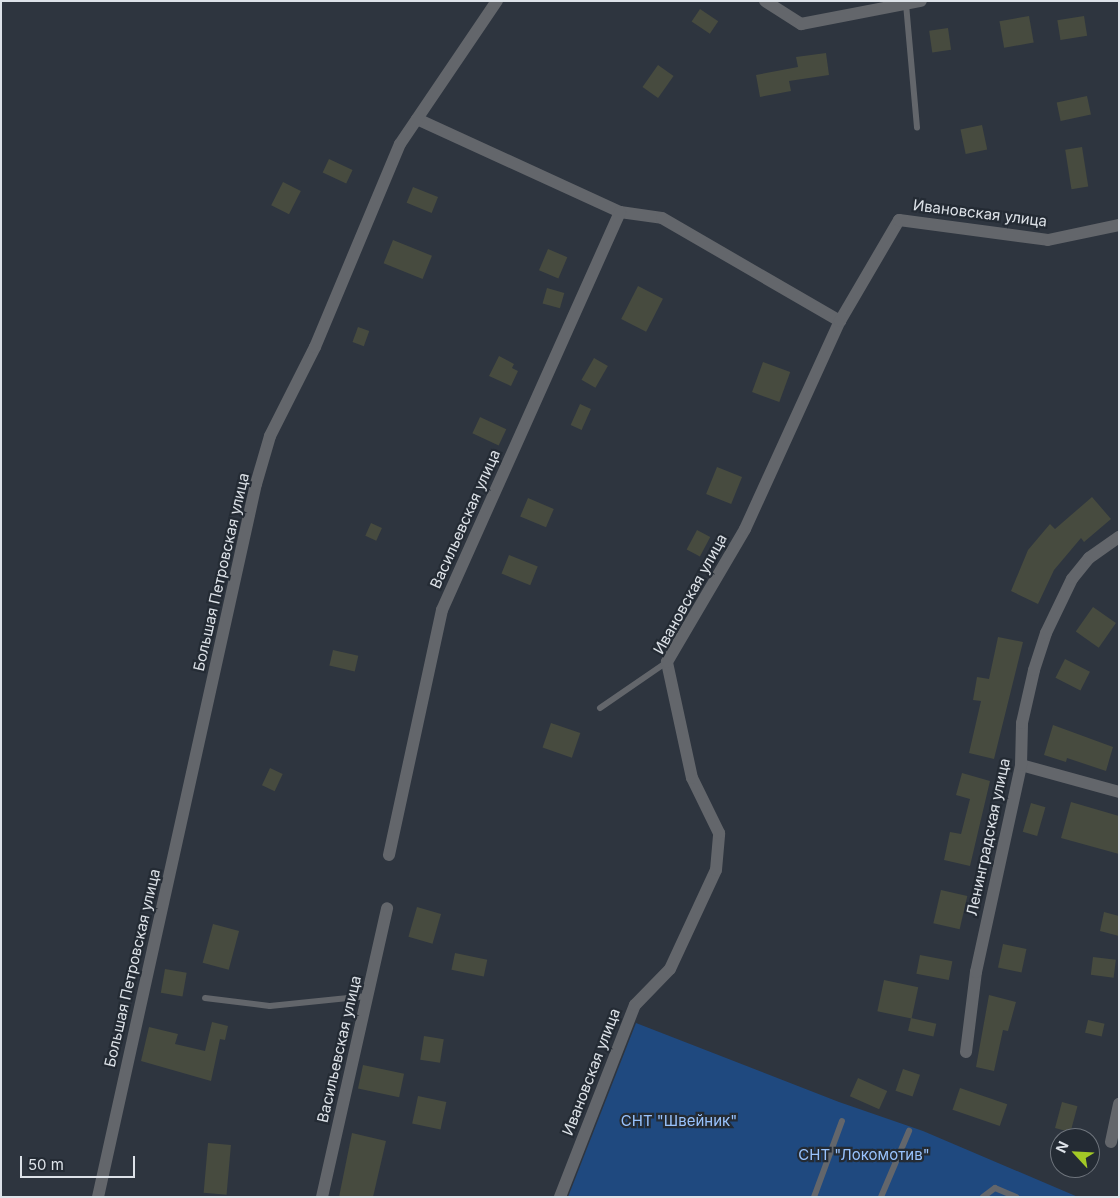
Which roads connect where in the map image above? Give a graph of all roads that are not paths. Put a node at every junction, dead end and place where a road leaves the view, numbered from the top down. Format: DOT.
graph roads {
  1 [pos="497,1"];
  2 [pos="765,1"];
  3 [pos="921,1"];
  4 [pos="906,4"];
  5 [pos="417,118"];
  6 [pos="917,128"];
  7 [pos="620,212"];
  8 [pos="1119,225"];
  9 [pos="840,321"];
  10 [pos="1119,536"];
  11 [pos="667,662"];
  12 [pos="600,708"];
  13 [pos="1021,765"];
  14 [pos="1119,792"];
  15 [pos="389,855"];
  16 [pos="387,908"];
  17 [pos="367,996"];
  18 [pos="205,998"];
  19 [pos="966,1052"];
  20 [pos="1119,1104"];
  21 [pos="842,1121"];
  22 [pos="909,1131"];
  23 [pos="1111,1142"];
  24 [pos="98,1197"];
  25 [pos="322,1197"];
  26 [pos="560,1197"];
  27 [pos="814,1197"];
  28 [pos="881,1197"];
  29 [pos="983,1197"];
  30 [pos="1016,1197"];
  1 -- 5 [label="street, Большая Петровская улица"];
  2 -- 4 [label="street"];
  3 -- 4 [label="street"];
  4 -- 6 [label="lane"];
  5 -- 7 [label="street"];
  5 -- 24 [label="street, Большая Петровская улица"];
  7 -- 9 [label="street"];
  7 -- 15 [label="street, Васильевская улица"];
  8 -- 9 [label="street, Ивановская улица"];
  9 -- 11 [label="street, Ивановская улица"];
  10 -- 13 [label="street, Ленинградская улица"];
  11 -- 12 [label="lane"];
  11 -- 26 [label="street, Ивановская улица"];
  13 -- 14 [label="street"];
  13 -- 19 [label="street, Ленинградская улица"];
  16 -- 17 [label="street, Васильевская улица"];
  17 -- 18 [label="lane"];
  17 -- 25 [label="street, Васильевская улица"];
  20 -- 23 [label="street"];
  21 -- 27 [label="lane"];
  22 -- 28 [label="lane"];
  29 -- 30 [label="lane"];
}
